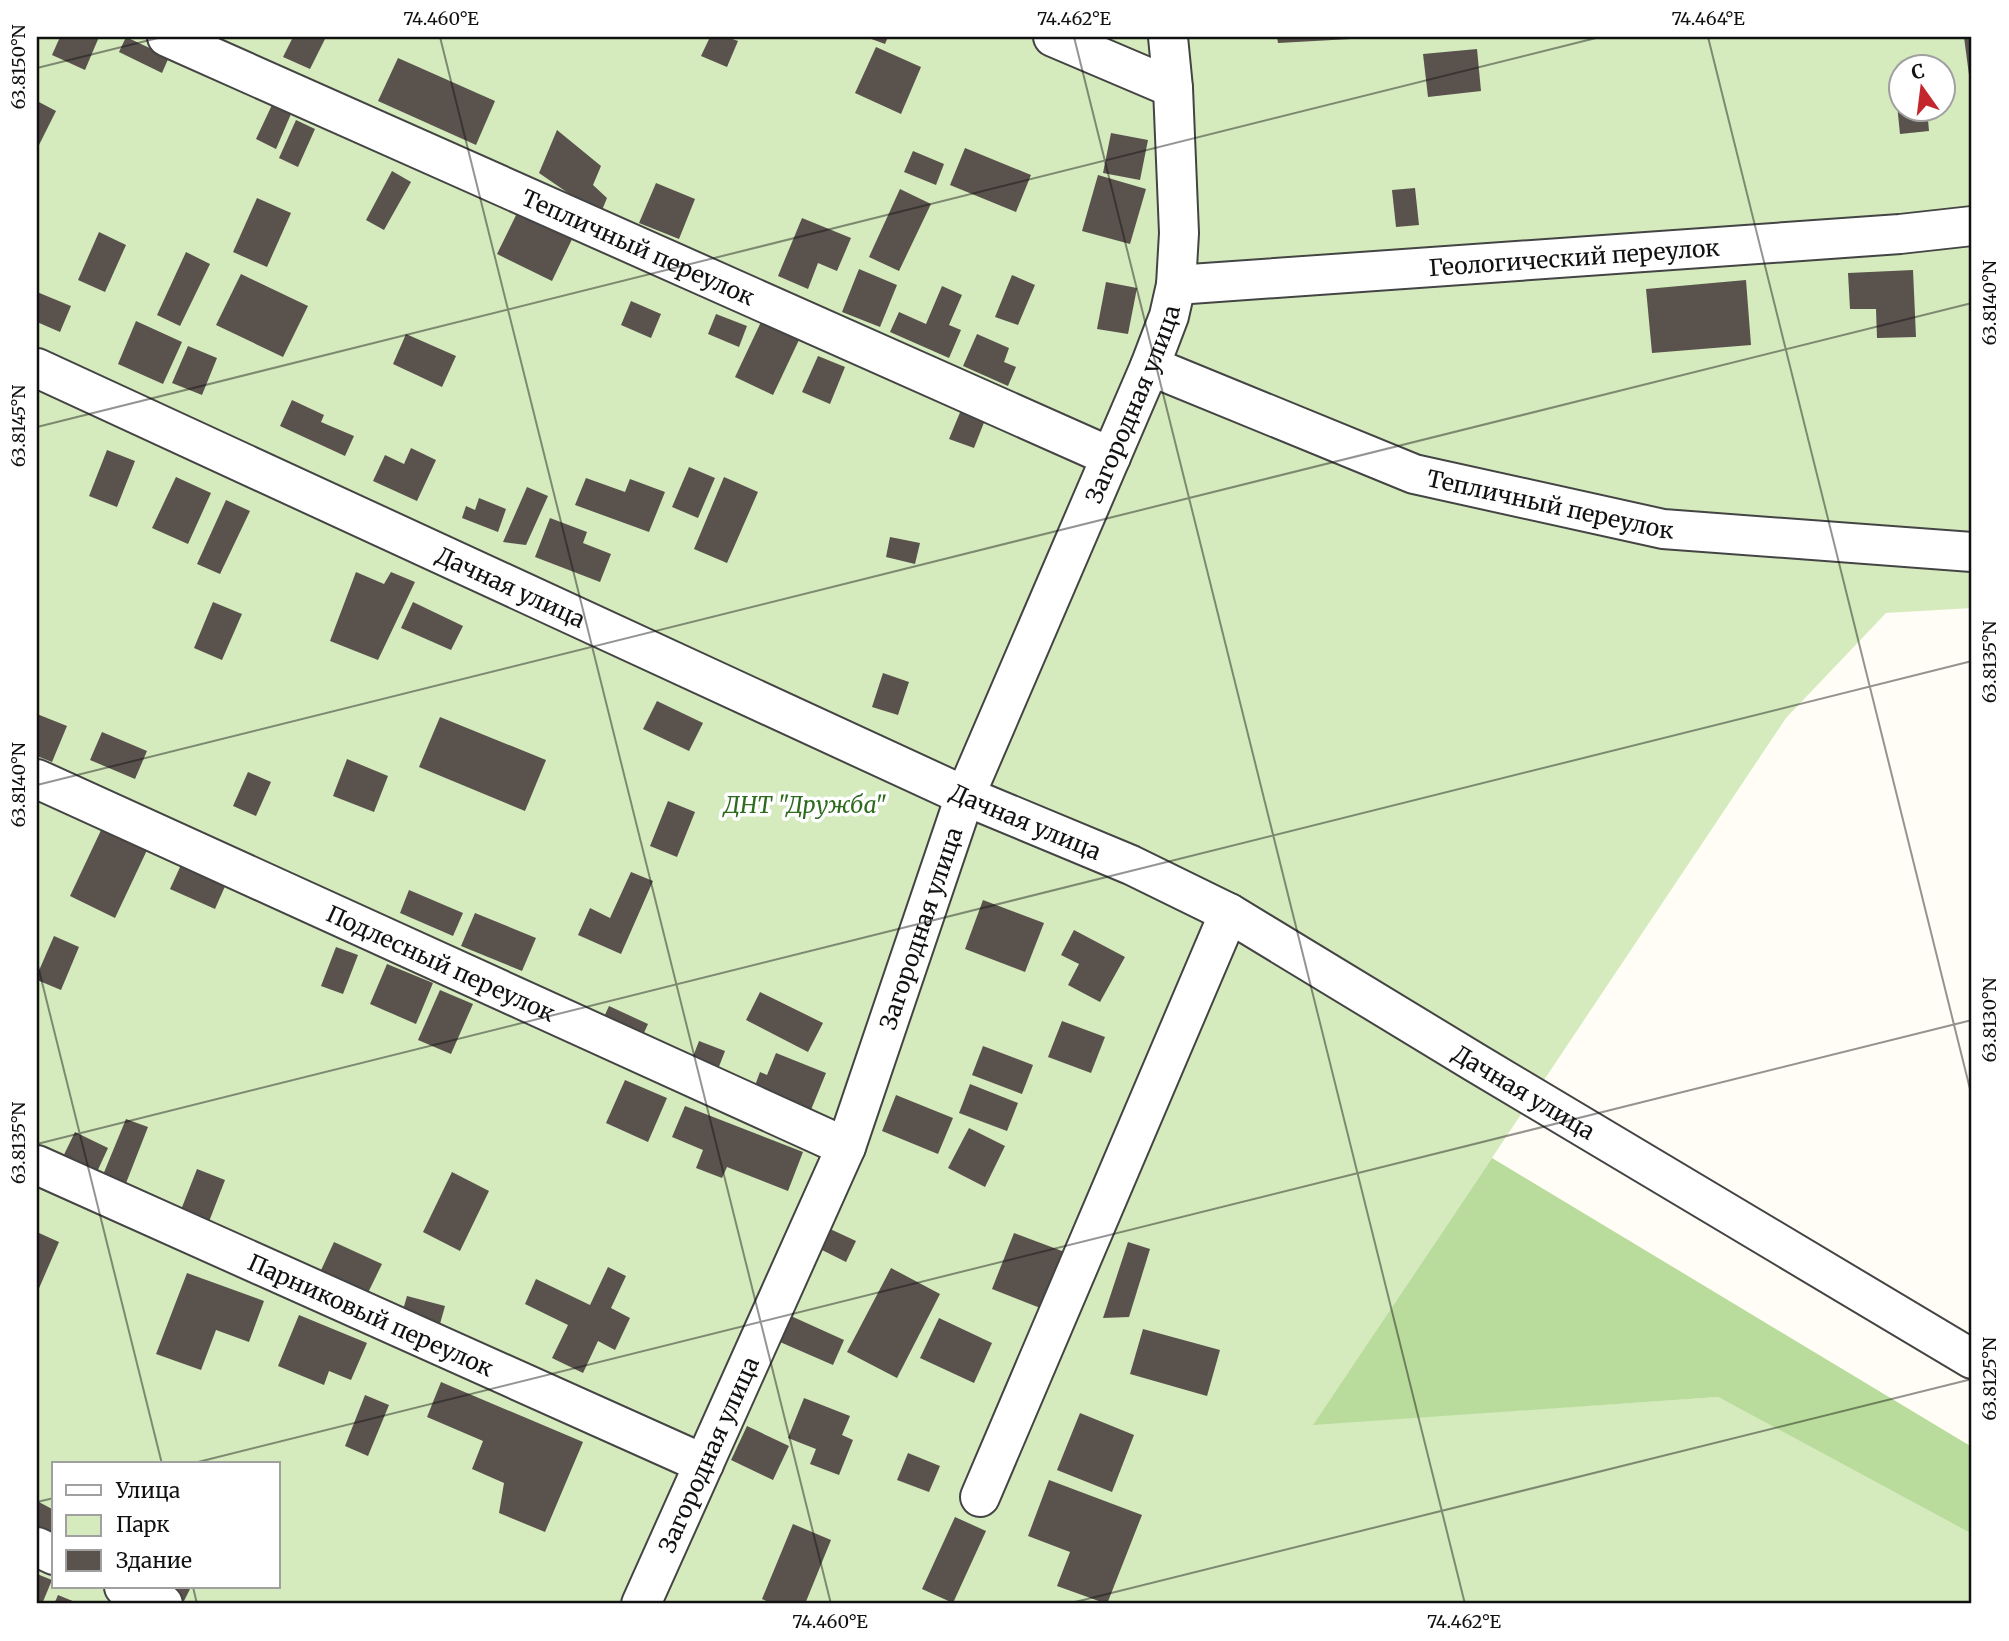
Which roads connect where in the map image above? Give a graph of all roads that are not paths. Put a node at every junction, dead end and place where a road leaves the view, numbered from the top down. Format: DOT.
graph roads {
  1 [pos="167,37"];
  2 [pos="1053,37"];
  3 [pos="1168,37"];
  4 [pos="1173,88"];
  5 [pos="1972,226"];
  6 [pos="1176,285"];
  7 [pos="1150,366"];
  8 [pos="37,368"];
  9 [pos="1111,457"];
  10 [pos="1972,552"];
  11 [pos="37,779"];
  12 [pos="965,796"];
  13 [pos="1229,913"];
  14 [pos="846,1147"];
  15 [pos="37,1166"];
  16 [pos="1972,1359"];
  17 [pos="704,1464"];
  18 [pos="980,1497"];
  19 [pos="126,1588"];
  20 [pos="163,1604"];
  21 [pos="641,1604"];
  1 -- 9 [label="street, Тепличный переулок"];
  2 -- 4 [label="street"];
  3 -- 4 [label="street, Загородная улица"];
  4 -- 6 [label="street, Загородная улица"];
  5 -- 6 [label="street, Геологический переулок"];
  6 -- 7 [label="street, Загородная улица"];
  7 -- 9 [label="street, Загородная улица"];
  7 -- 10 [label="street, Тепличный переулок"];
  8 -- 12 [label="street, Дачная улица"];
  9 -- 12 [label="street, Загородная улица"];
  11 -- 14 [label="street, Подлесный переулок"];
  12 -- 13 [label="street, Дачная улица"];
  12 -- 14 [label="street, Загородная улица"];
  13 -- 16 [label="street, Дачная улица"];
  13 -- 18 [label="street"];
  14 -- 17 [label="street, Загородная улица"];
  15 -- 17 [label="street, Парниковый переулок"];
  17 -- 21 [label="street, Загородная улица"];
  19 -- 20 [label="street"];
}
